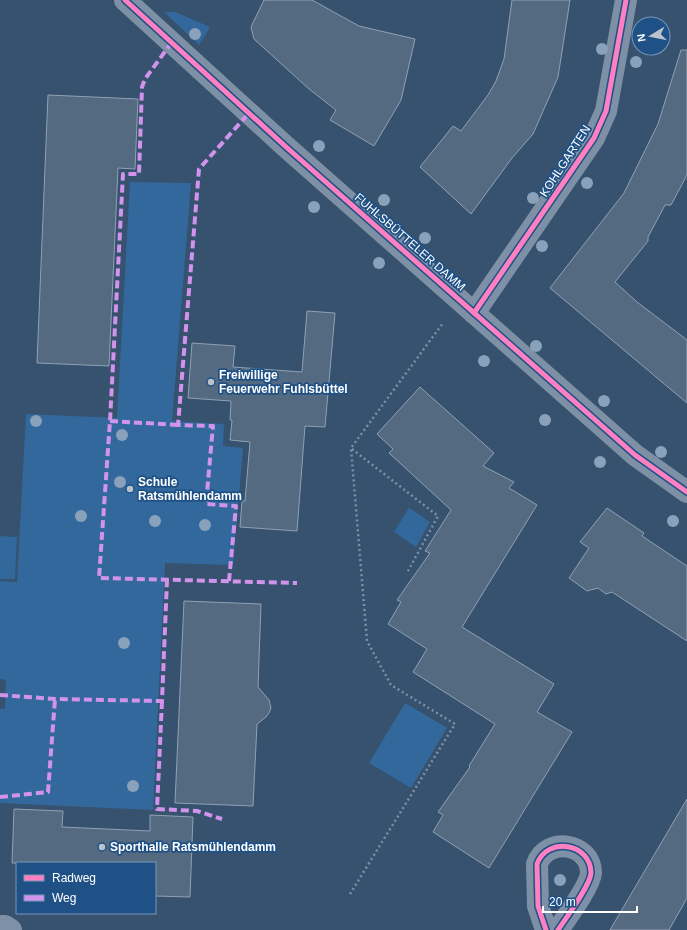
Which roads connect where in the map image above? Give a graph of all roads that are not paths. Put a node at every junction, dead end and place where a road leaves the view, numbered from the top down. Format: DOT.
graph roads {
  1 [pos="125,0"];
  2 [pos="626,0"];
  3 [pos="467,306"];
  4 [pos="687,492"];
  5 [pos="0,926"];
  6 [pos="11,930"];
  7 [pos="546,930"];
  8 [pos="558,930"];
  1 -- 3 [label="street, FUHLSBÜTTELER DAMM"];
  2 -- 3 [label="street, KOHLGARTEN"];
  3 -- 4 [label="street, FUHLSBÜTTELER DAMM"];
  5 -- 6 [label="street"];
  7 -- 8 [label="street"];
}
